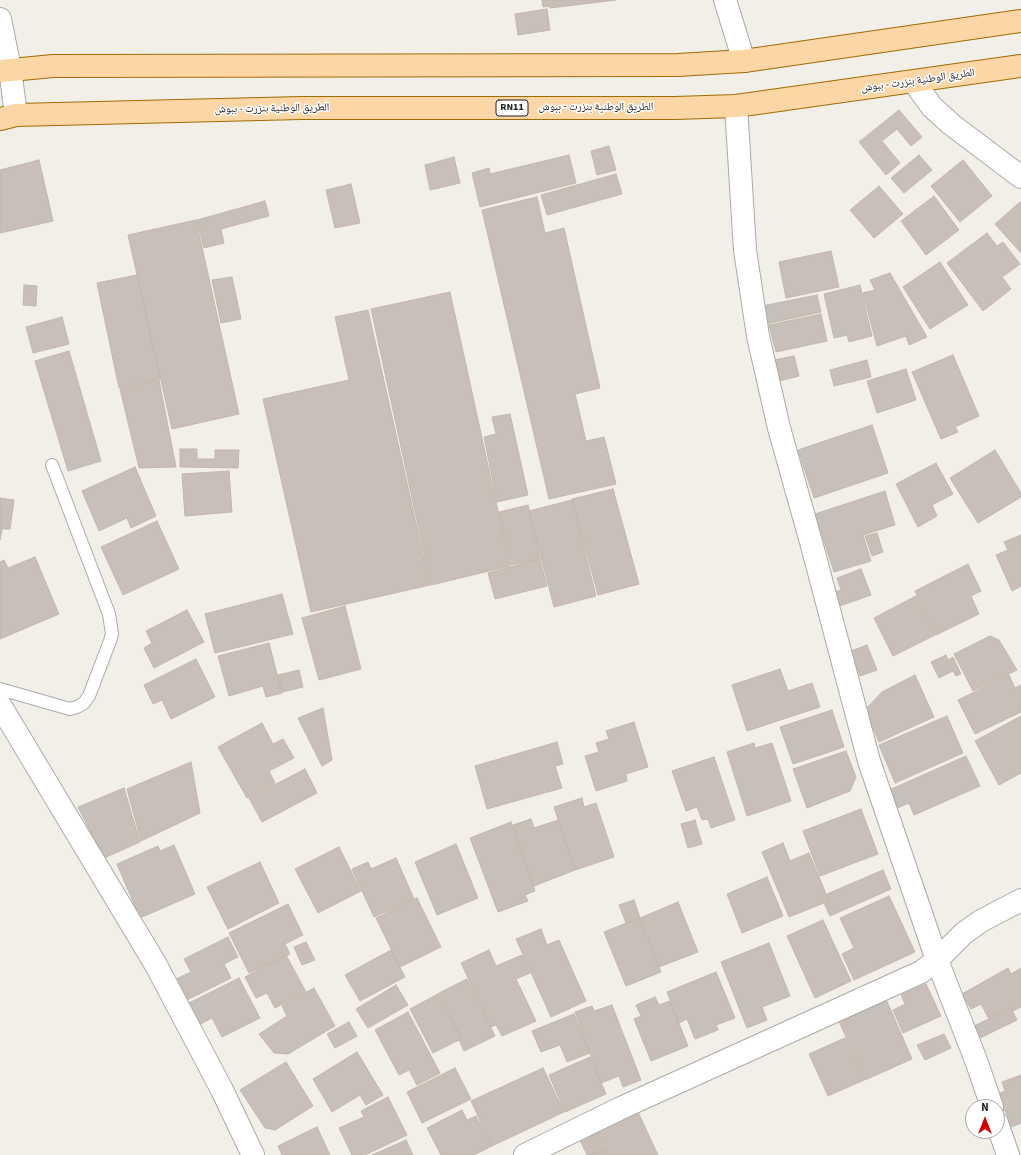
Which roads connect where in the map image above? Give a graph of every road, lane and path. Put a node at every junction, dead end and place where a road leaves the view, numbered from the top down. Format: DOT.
graph roads {
  1 [pos="725,0"];
  2 [pos="0,19"];
  3 [pos="1021,21"];
  4 [pos="744,61"];
  5 [pos="1021,66"];
  6 [pos="5,70"];
  7 [pos="914,82"];
  8 [pos="736,106"];
  9 [pos="8,117"];
  10 [pos="1021,177"];
  11 [pos="52,465"];
  12 [pos="0,688"];
  13 [pos="0,705"];
  14 [pos="1021,900"];
  15 [pos="937,960"];
  16 [pos="989,1099"];
  17 [pos="1002,1139"];
  18 [pos="253,1155"];
  19 [pos="525,1155"];
  20 [pos="1008,1155"];
  1 -- 4 [label="street"];
  2 -- 6 [label="street"];
  3 -- 4 [label="main road"];
  4 -- 6 [label="main road"];
  5 -- 7 [label="main road, الطريق الوطنية بنزرت - ببوش / RN11"];
  6 -- 9 [label="street"];
  7 -- 8 [label="main road, الطريق الوطنية بنزرت - ببوش / RN11"];
  7 -- 10 [label="street"];
  8 -- 9 [label="main road, الطريق الوطنية بنزرت - ببوش / RN11"];
  8 -- 15 [label="street"];
  11 -- 12 [label="lane"];
  13 -- 18 [label="street"];
  14 -- 15 [label="street"];
  15 -- 16 [label="street"];
  15 -- 19 [label="street"];
  17 -- 20 [label="street"];
}
